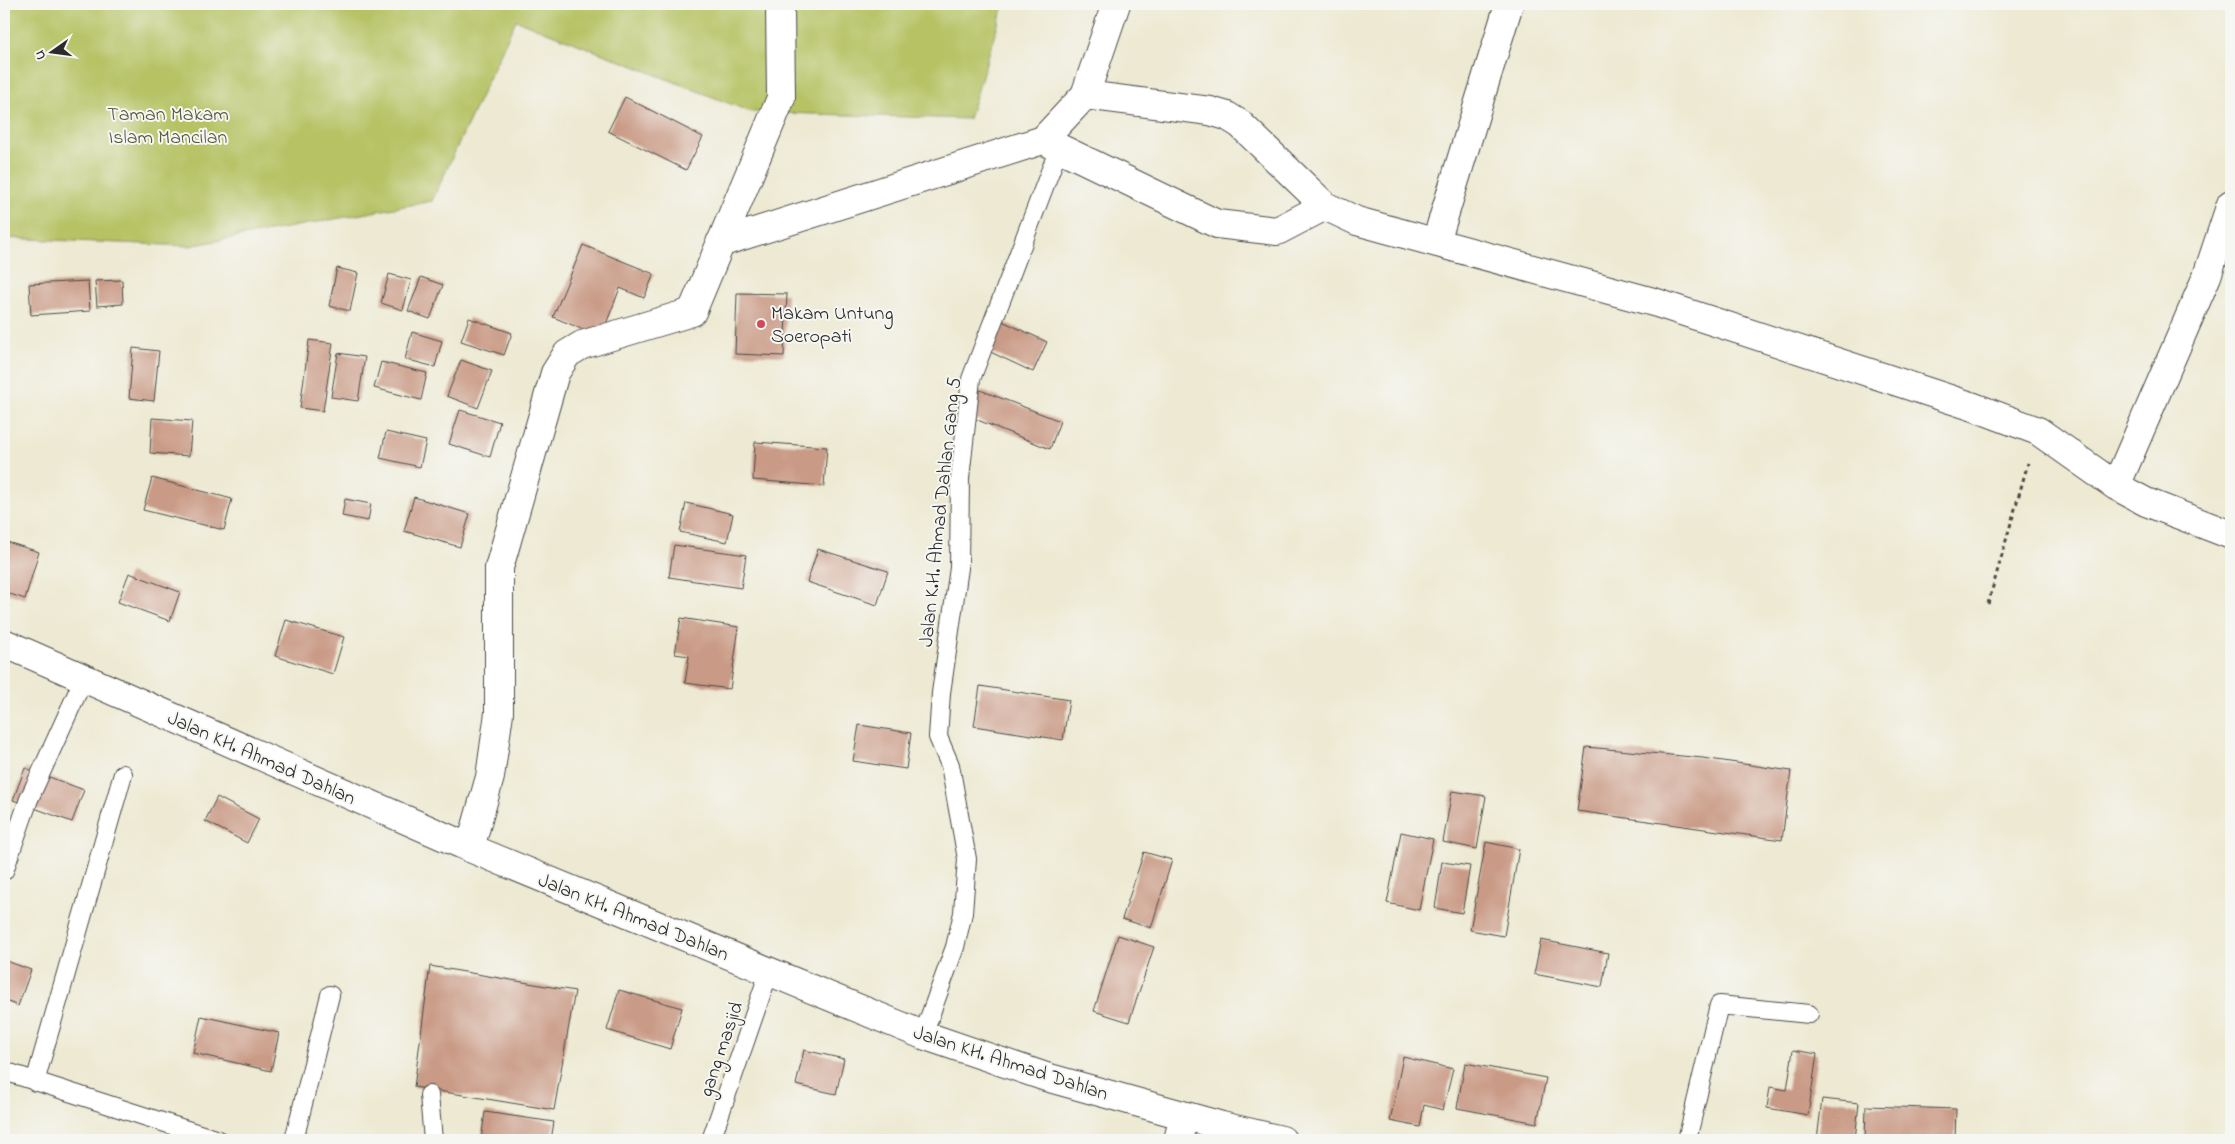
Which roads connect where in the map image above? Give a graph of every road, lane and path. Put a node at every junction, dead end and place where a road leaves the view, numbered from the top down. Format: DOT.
graph roads {
  1 [pos="780,4"];
  2 [pos="1116,4"];
  3 [pos="1510,4"];
  4 [pos="1085,95"];
  5 [pos="1051,144"];
  6 [pos="2231,204"];
  7 [pos="1325,206"];
  8 [pos="1436,242"];
  9 [pos="720,244"];
  10 [pos="2038,431"];
  11 [pos="2116,486"];
  12 [pos="2231,535"];
  13 [pos="1988,604"];
  14 [pos="4,643"];
  15 [pos="84,678"];
  16 [pos="122,774"];
  17 [pos="470,848"];
  18 [pos="4,871"];
  19 [pos="769,972"];
  20 [pos="330,995"];
  21 [pos="1809,1014"];
  22 [pos="923,1035"];
  23 [pos="4,1071"];
  24 [pos="35,1082"];
  25 [pos="429,1095"];
  26 [pos="1181,1128"];
  27 [pos="218,1140"];
  28 [pos="294,1140"];
  29 [pos="433,1140"];
  30 [pos="711,1140"];
  31 [pos="1282,1140"];
  32 [pos="1687,1140"];
  1 -- 9 [label="street"];
  2 -- 4 [label="street"];
  3 -- 8 [label="street"];
  4 -- 5 [label="street"];
  4 -- 7 [label="street"];
  5 -- 7 [label="street"];
  5 -- 9 [label="street"];
  5 -- 22 [label="lane, Jalan K.H. Ahmad Dahlan Gang 5"];
  6 -- 11 [label="street"];
  7 -- 8 [label="street"];
  8 -- 10 [label="street"];
  9 -- 17 [label="street"];
  10 -- 11 [label="street"];
  10 -- 13 [label="path"];
  11 -- 12 [label="street"];
  14 -- 15 [label="street, Jalan KH. Ahmad Dahlan"];
  15 -- 17 [label="street, Jalan KH. Ahmad Dahlan"];
  15 -- 18 [label="lane"];
  16 -- 24 [label="lane"];
  17 -- 19 [label="street, Jalan KH. Ahmad Dahlan"];
  19 -- 22 [label="street, Jalan KH. Ahmad Dahlan"];
  19 -- 30 [label="lane, gang masjid"];
  20 -- 28 [label="lane"];
  21 -- 32 [label="lane"];
  22 -- 26 [label="street, Jalan KH. Ahmad Dahlan"];
  23 -- 24 [label="lane"];
  24 -- 27 [label="lane"];
  25 -- 29 [label="lane"];
  26 -- 31 [label="street, Jalan KH. Ahmad Dahlan"];
}
